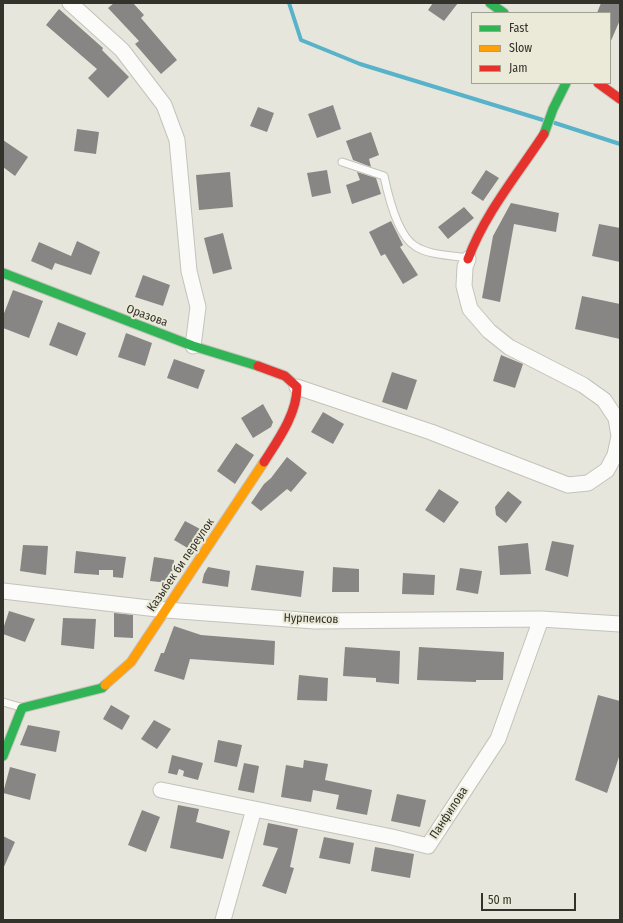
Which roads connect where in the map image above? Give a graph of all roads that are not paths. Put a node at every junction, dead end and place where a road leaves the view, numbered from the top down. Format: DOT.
graph roads {
  1 [pos="70,3"];
  2 [pos="490,3"];
  3 [pos="503,12"];
  4 [pos="566,84"];
  5 [pos="599,84"];
  6 [pos="620,99"];
  7 [pos="342,162"];
  8 [pos="468,259"];
  9 [pos="3,273"];
  10 [pos="193,346"];
  11 [pos="297,387"];
  12 [pos="3,591"];
  13 [pos="166,610"];
  14 [pos="540,619"];
  15 [pos="620,624"];
  16 [pos="3,702"];
  17 [pos="22,708"];
  18 [pos="3,756"];
  19 [pos="161,790"];
  20 [pos="254,809"];
  21 [pos="223,920"];
  1 -- 10 [label="street"];
  2 -- 3 [label="street"];
  4 -- 8 [label="street"];
  5 -- 6 [label="street"];
  7 -- 8 [label="lane"];
  8 -- 11 [label="street"];
  9 -- 10 [label="street, Оразова"];
  10 -- 11 [label="street, Оразова"];
  11 -- 13 [label="street, Казыбек би переулок"];
  12 -- 13 [label="street, Нурпеисов"];
  13 -- 14 [label="street, Нурпеисов"];
  13 -- 17 [label="street, Казыбек би переулок"];
  14 -- 15 [label="street, Нурпеисов"];
  14 -- 20 [label="street, Панфилова"];
  16 -- 17 [label="lane"];
  17 -- 18 [label="street"];
  19 -- 20 [label="street, Панфилова"];
  20 -- 21 [label="street"];
}
